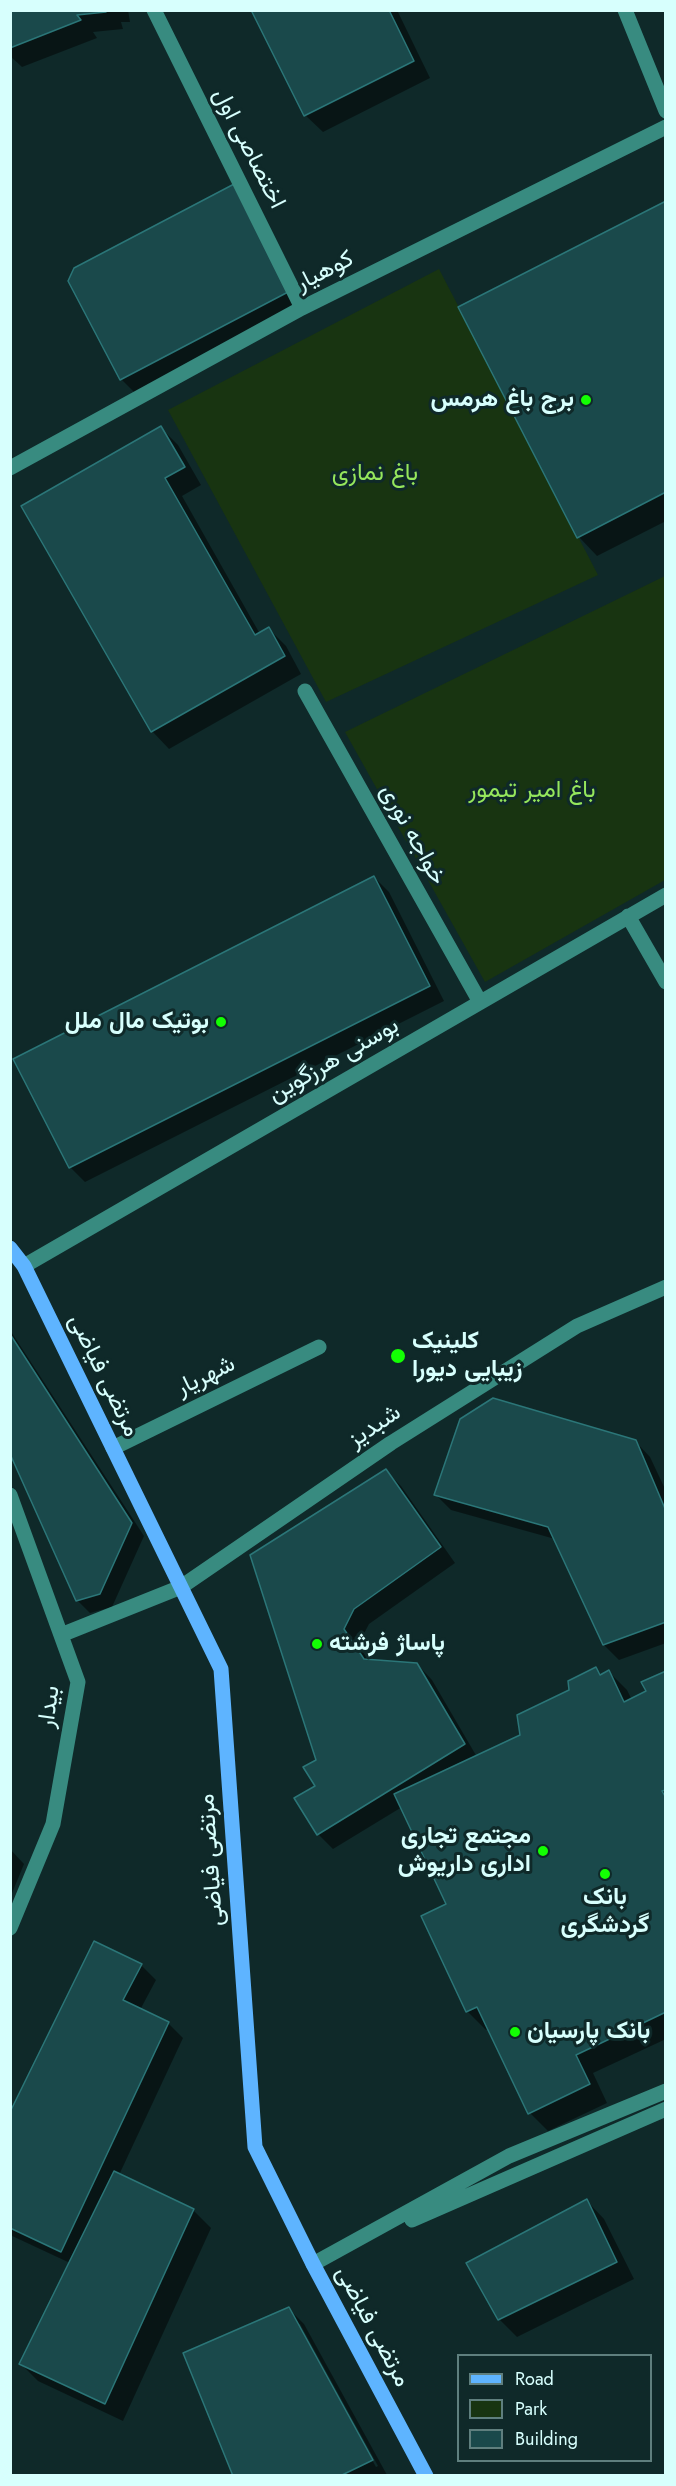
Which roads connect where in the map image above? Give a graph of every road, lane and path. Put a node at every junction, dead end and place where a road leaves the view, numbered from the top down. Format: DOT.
graph roads {
  1 [pos="154,10"];
  2 [pos="625,10"];
  3 [pos="666,111"];
  4 [pos="666,127"];
  5 [pos="302,308"];
  6 [pos="10,468"];
  7 [pos="304,691"];
  8 [pos="666,895"];
  9 [pos="628,916"];
  10 [pos="666,982"];
  11 [pos="480,1002"];
  12 [pos="10,1248"];
  13 [pos="24,1266"];
  14 [pos="666,1287"];
  15 [pos="319,1347"];
  16 [pos="113,1448"];
  17 [pos="10,1495"];
  18 [pos="181,1587"];
  19 [pos="61,1635"];
  20 [pos="10,1928"];
  21 [pos="666,2091"];
  22 [pos="666,2109"];
  23 [pos="313,2264"];
  24 [pos="426,2475"];
  1 -- 5 [label="street, اختصاصی اول"];
  2 -- 3 [label="street"];
  4 -- 5 [label="street, کوهیار"];
  5 -- 6 [label="street, کوهیار"];
  7 -- 11 [label="street, خواجه نوری"];
  8 -- 9 [label="street, بوسنی هرزگوین"];
  9 -- 10 [label="street"];
  9 -- 11 [label="street, بوسنی هرزگوین"];
  11 -- 13 [label="street, بوسنی هرزگوین"];
  12 -- 13 [label="main road, مرتضی فیاضی"];
  13 -- 16 [label="main road, مرتضی فیاضی"];
  14 -- 18 [label="street, شبدیز"];
  15 -- 16 [label="street, شهریار"];
  16 -- 18 [label="main road, مرتضی فیاضی"];
  17 -- 19 [label="street, بیدار"];
  18 -- 19 [label="street, شبدیز"];
  18 -- 23 [label="main road, مرتضی فیاضی"];
  19 -- 20 [label="street, بیدار"];
  21 -- 23 [label="street"];
  22 -- 23 [label="street"];
  23 -- 24 [label="main road, مرتضی فیاضی"];
}
